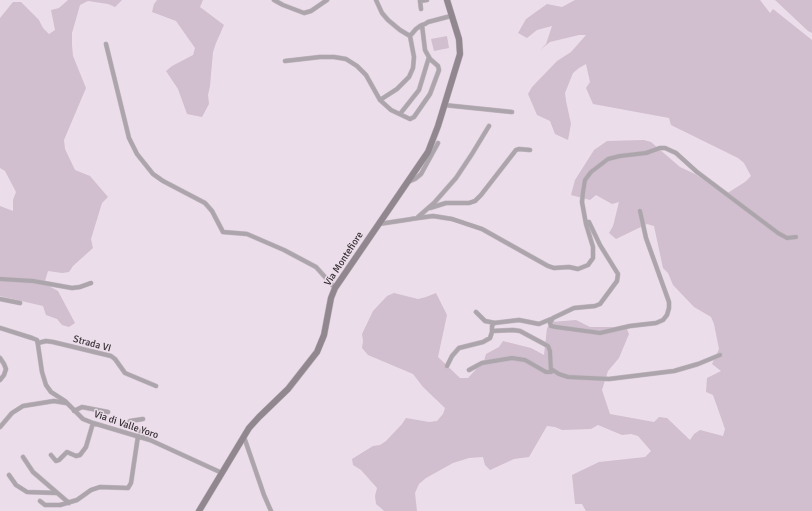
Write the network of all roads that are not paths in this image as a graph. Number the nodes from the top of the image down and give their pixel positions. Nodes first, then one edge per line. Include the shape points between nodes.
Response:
1 (274, 0) edge
2 (327, 0) edge
3 (376, 0) edge
4 (427, 0) edge
5 (447, 0) edge
6 (420, 1) edge
7 (421, 9) dead end
8 (451, 16) junction
9 (422, 25) junction
10 (410, 36) junction
11 (106, 44) dead end
12 (429, 57) junction
13 (285, 61) dead end
14 (380, 100) junction
15 (444, 104) junction
16 (512, 112) dead end
17 (400, 114) junction
18 (489, 126) dead end
19 (438, 143) dead end
20 (530, 150) dead end
21 (408, 182) junction
22 (428, 208) junction
23 (640, 211) dead end
24 (411, 219) junction
25 (379, 224) junction
26 (586, 224) junction
27 (796, 237) dead end
28 (0, 279) edge
29 (91, 283) dead end
30 (336, 288) junction
31 (0, 299) edge
32 (20, 303) dead end
33 (476, 312) dead end
34 (555, 317) junction
35 (495, 323) junction
36 (0, 328) edge
37 (492, 331) junction
38 (38, 343) junction
39 (720, 355) dead end
40 (0, 358) edge
41 (447, 366) dead end
42 (551, 369) junction
43 (469, 370) dead end
44 (0, 380) edge
45 (156, 386) dead end
46 (68, 404) junction
47 (74, 411) junction
48 (108, 412) dead end
49 (143, 419) dead end
50 (93, 423) junction
51 (0, 427) edge
52 (138, 436) junction
53 (244, 437) junction
54 (150, 440) junction
55 (51, 455) dead end
56 (24, 457) dead end
57 (222, 473) junction
58 (9, 475) dead end
59 (58, 493) junction
60 (40, 501) dead end
61 (69, 503) junction
62 (199, 511) edge
63 (271, 511) edge

1 - 2 street via 305,13
3 - 10 street via 388,20
4 - 6 street
5 - 8 main road, Via Montefiore
6 - 7 street
8 - 9 street
8 - 15 main road, Via Montefiore via 460,50
9 - 10 street
9 - 12 street via 424,45
10 - 14 street via 414,57 411,74 400,87
11 - 30 street via 128,136 137,154 153,174 205,203 223,232 252,236 294,255 316,267
12 - 17 street via 419,90
12 - 17 street via 439,68 432,90 412,118
13 - 14 street via 320,57 346,59 366,75
14 - 17 street
15 - 16 street
15 - 21 main road, Via Montefiore via 428,152
18 - 22 street via 456,178
19 - 21 street via 420,175
20 - 22 street via 515,150 475,201 446,203
21 - 25 main road, Via Montefiore
22 - 24 street
23 - 34 street via 646,238 669,302 665,319 656,323 596,333 554,327 550,322
24 - 25 street
24 - 26 street via 439,216 474,225 545,265 578,269 591,263 594,255
25 - 30 main road, Via Montefiore
26 - 27 street via 582,202 585,180 591,172 608,159 665,148 676,153 778,233 790,238
26 - 34 street via 590,224 600,246 618,274 618,279 600,304 577,307
28 - 29 street via 33,281 72,288
30 - 53 main road, Via Montefiore via 317,352 288,389 256,420
31 - 32 street
33 - 35 street via 485,321
34 - 35 street via 539,324 517,320
35 - 37 street via 492,325
36 - 38 street via 33,338
37 - 41 street via 486,341 455,351
37 - 42 street via 520,331 547,345 550,350
38 - 45 street, Strada VI via 53,342 110,356 125,373
38 - 46 street, Via di Valle Yoro via 46,386
39 - 42 street via 674,371 609,379 568,377
40 - 44 street via 6,369
42 - 43 street via 548,373 525,360 509,358 482,363
46 - 47 street, Via di Valle Yoro
46 - 51 street via 54,401 26,405 14,411
47 - 48 street via 82,407
47 - 50 street, Via di Valle Yoro
49 - 54 street via 128,424 144,433
50 - 52 street, Via di Valle Yoro
50 - 55 street via 80,456 67,452 56,461
52 - 54 street, Via di Valle Yoro
52 - 61 street via 129,487 100,487
53 - 57 main road, Via Montefiore
53 - 63 street
54 - 57 street, Via di Valle Yoro
56 - 59 street via 31,470
57 - 62 main road, Via Montefiore
58 - 59 street via 16,485 27,492
59 - 61 street
60 - 61 street via 46,506

